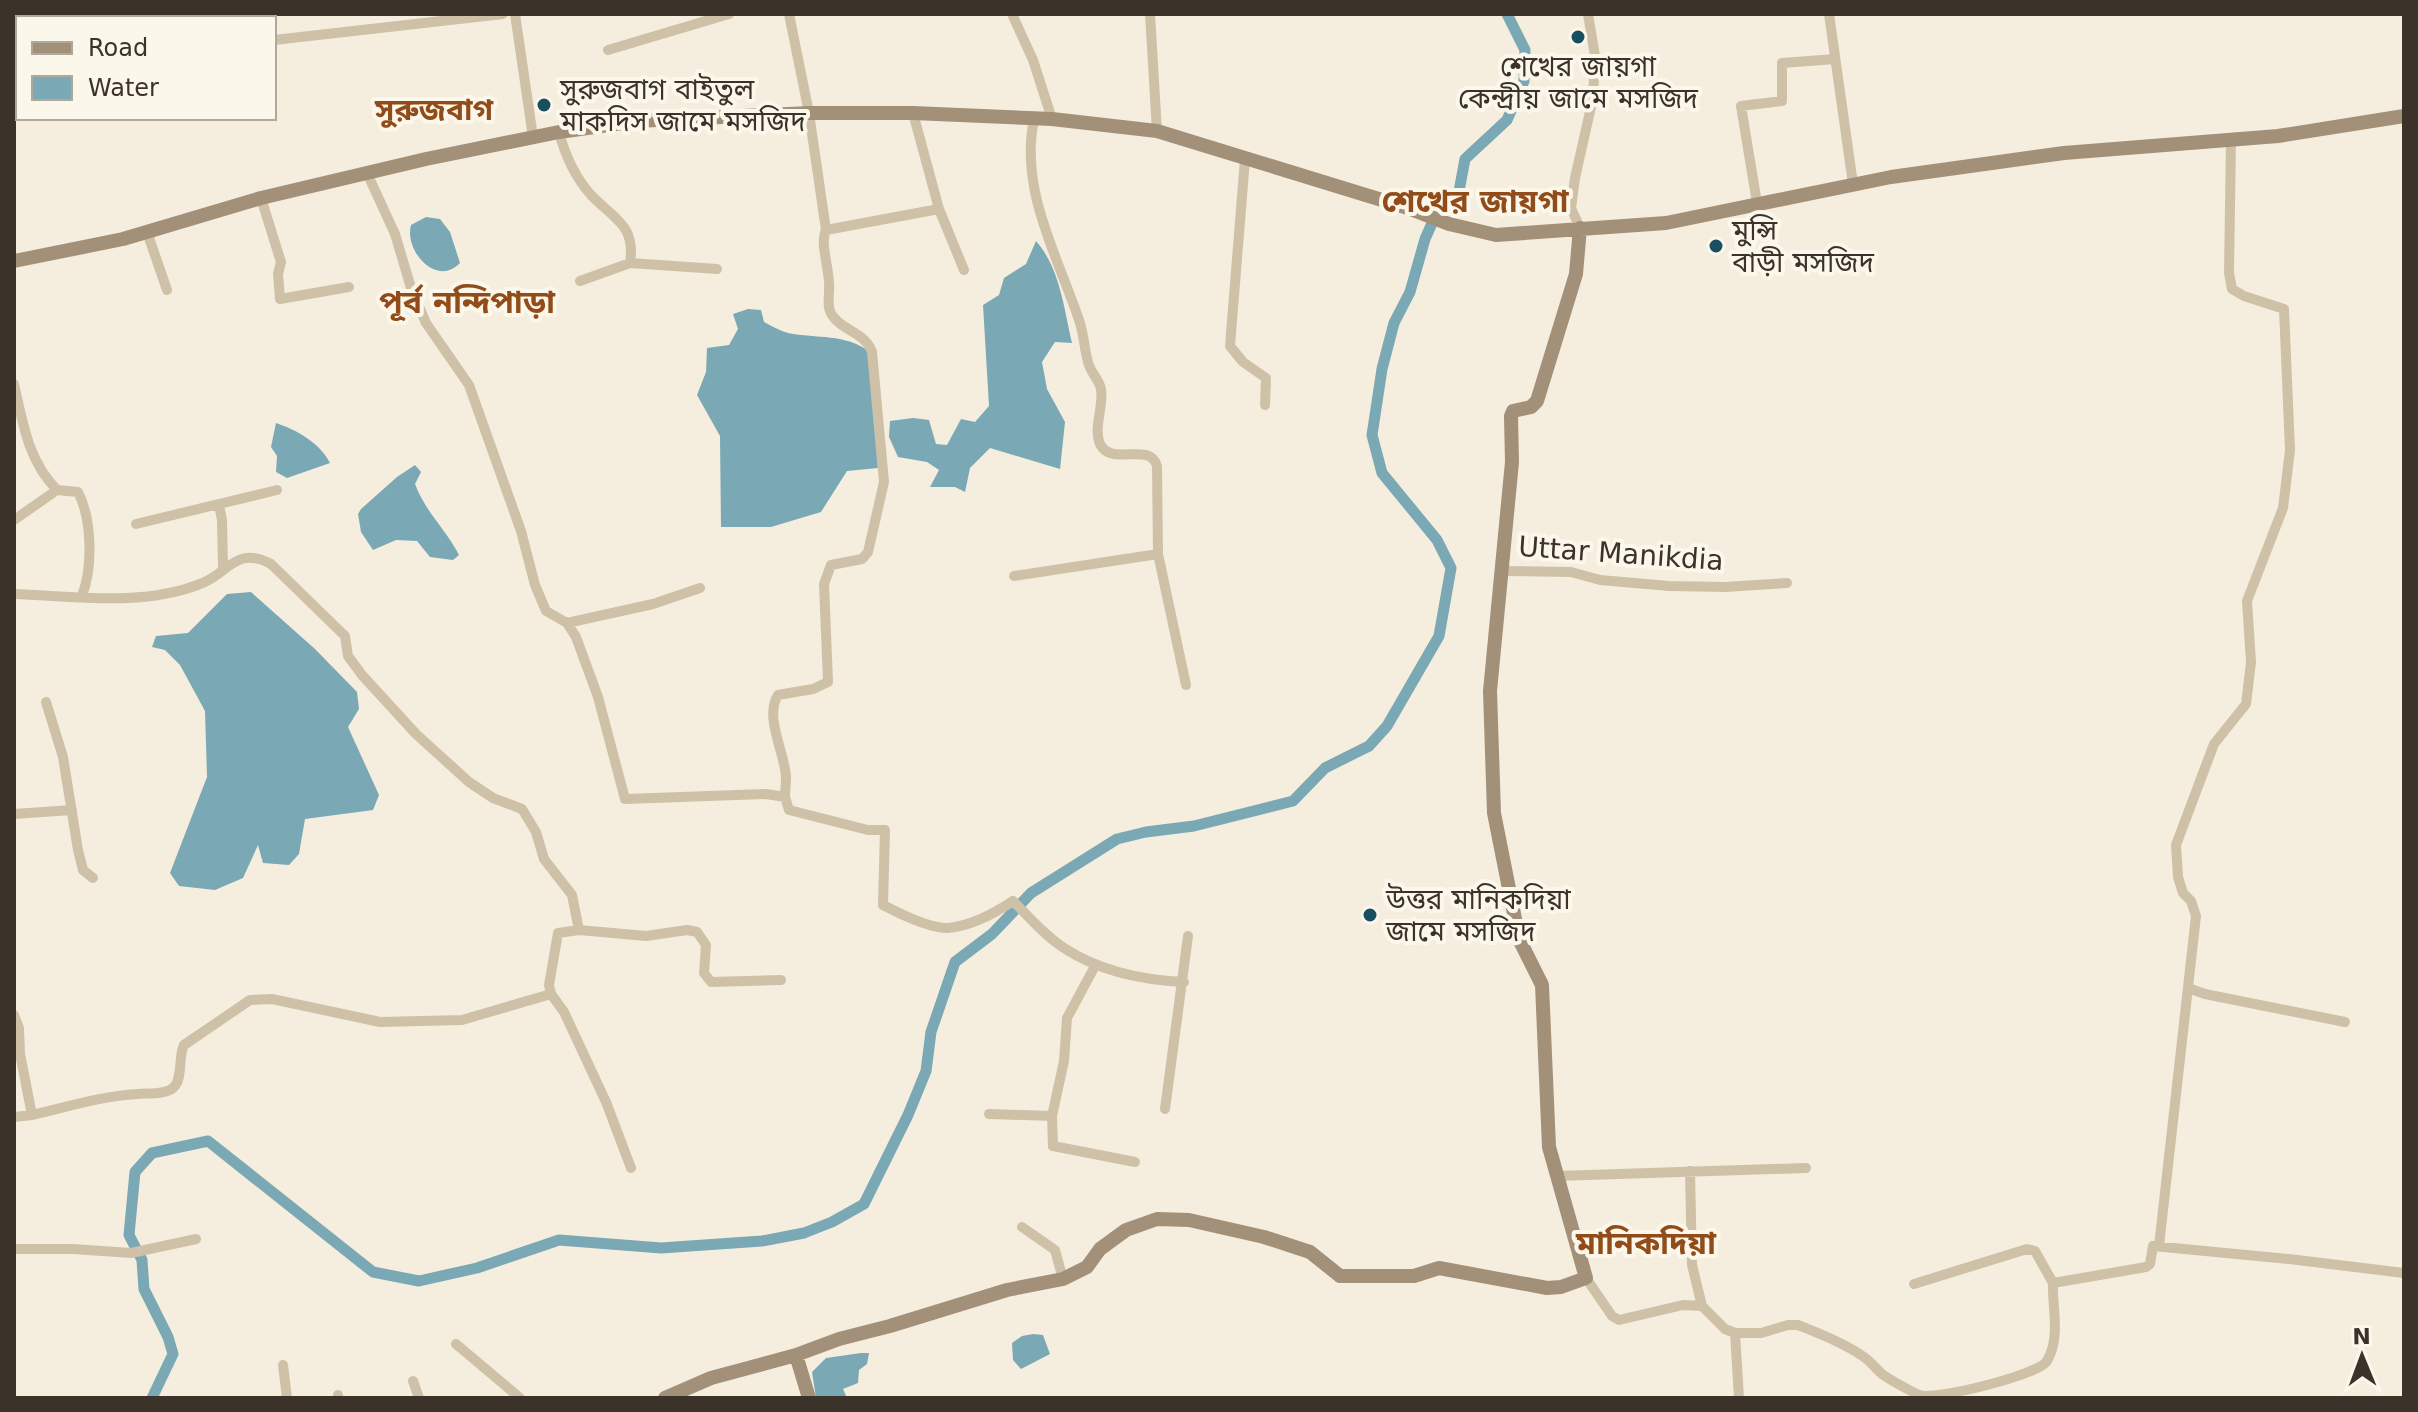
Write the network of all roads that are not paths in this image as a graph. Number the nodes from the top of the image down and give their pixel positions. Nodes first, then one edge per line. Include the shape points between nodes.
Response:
1 (503, 14) edge
2 (515, 14) edge
3 (729, 14) edge
4 (789, 14) edge
5 (1012, 14) edge
6 (1150, 14) edge
7 (1588, 14) edge
8 (1829, 14) edge
9 (276, 40) edge
10 (608, 50) dead end
11 (1835, 59) junction
12 (809, 113) junction
13 (913, 113) junction
14 (2404, 116) edge
15 (1052, 119) junction
16 (1034, 120) junction
17 (1157, 131) junction
18 (559, 132) junction
19 (533, 137) junction
20 (2231, 139) junction
21 (1245, 159) junction
22 (367, 173) junction
23 (1853, 184) junction
24 (261, 198) junction
25 (1757, 203) junction
26 (939, 209) junction
27 (1580, 228) junction
28 (826, 230) junction
29 (147, 232) junction
30 (14, 261) edge
31 (630, 263) junction
32 (717, 269) dead end
33 (964, 270) dead end
34 (580, 281) dead end
35 (349, 287) dead end
36 (167, 290) dead end
37 (14, 384) edge
38 (1265, 405) dead end
39 (57, 490) junction
40 (277, 490) dead end
41 (219, 505) junction
42 (14, 520) edge
43 (136, 524) dead end
44 (1158, 554) junction
45 (223, 567) junction
46 (1501, 571) junction
47 (1014, 576) dead end
48 (1787, 583) dead end
49 (700, 588) dead end
50 (14, 594) edge
51 (82, 596) junction
52 (567, 623) junction
53 (1186, 685) dead end
54 (46, 702) dead end
55 (785, 797) junction
56 (72, 810) junction
57 (14, 814) edge
58 (93, 878) dead end
59 (579, 930) junction
60 (1188, 936) dead end
61 (1095, 966) junction
62 (781, 980) dead end
63 (1184, 982) junction
64 (2188, 988) junction
65 (551, 994) junction
66 (14, 1015) edge
67 (2345, 1022) dead end
68 (1165, 1109) dead end
69 (989, 1114) dead end
70 (32, 1115) junction
71 (1052, 1116) junction
72 (14, 1117) edge
73 (1135, 1162) dead end
74 (631, 1168) dead end
75 (1806, 1168) dead end
76 (1690, 1171) junction
77 (1557, 1176) junction
78 (1022, 1227) dead end
79 (196, 1239) dead end
80 (2159, 1246) junction
81 (14, 1249) edge
82 (2404, 1273) edge
83 (1586, 1278) junction
84 (1063, 1279) junction
85 (2053, 1283) junction
86 (1914, 1284) dead end
87 (1702, 1306) junction
88 (1735, 1333) junction
89 (456, 1344) dead end
90 (796, 1355) junction
91 (283, 1365) dead end
92 (413, 1381) dead end
93 (287, 1398) edge
94 (419, 1398) edge
95 (520, 1398) edge
96 (665, 1398) edge
97 (809, 1398) edge
98 (1739, 1398) edge

1 - 9 street
2 - 19 street
3 - 10 street
4 - 12 street
5 - 15 street
6 - 17 street
7 - 27 street via 1595,56 1593,98 1571,208
8 - 11 street
11 - 23 street
11 - 25 street via 1782,63 1782,101 1741,106
12 - 13 main road
12 - 18 main road via 637,121
12 - 28 street
13 - 16 main road
13 - 26 street
14 - 20 main road
15 - 16 main road
15 - 17 main road
16 - 44 street via 1031,155 1040,215 1101,388 1101,447 1155,459
17 - 21 main road
18 - 19 main road
18 - 31 street via 573,170 630,236
19 - 22 main road
20 - 23 main road via 2064,153
20 - 64 street via 2232,289 2284,309 2290,450 2283,508 2247,601 2251,662 2246,704 2214,744 2176,845 2178,877 2196,916
21 - 27 main road via 1496,235
21 - 38 street via 1230,346 1266,378
22 - 24 main road
22 - 52 street via 426,323 469,385 546,611
23 - 25 main road
24 - 29 main road
24 - 35 street via 281,262 280,299
25 - 27 main road via 1666,223
26 - 28 street
26 - 33 street
27 - 46 main road via 1576,274 1537,401 1511,416
28 - 55 street via 829,310 872,352 884,482 868,552 862,559 831,565 824,584 828,682 778,695 774,701
29 - 30 main road
29 - 36 street
31 - 32 street
31 - 34 street
37 - 39 street via 30,451
39 - 42 street
39 - 51 street via 78,492 88,515 87,583
40 - 41 street
41 - 43 street
41 - 45 street
44 - 47 street
44 - 53 street
45 - 51 street via 202,584 155,596
45 - 59 street via 247,556 271,564 345,636 348,656 416,734 469,782 522,809 544,859 572,895
46 - 48 street, Uttar Manikdia via 1571,572 1669,586
46 - 77 main road, Uttar Manikdia via 1490,691 1494,813 1519,939 1542,985 1549,1147
49 - 52 street
50 - 51 street
52 - 55 street via 598,697 625,799
54 - 56 street
55 - 61 street via 789,810 885,830 883,905 946,928 975,921 1013,901 1061,947
56 - 57 street
56 - 58 street via 83,870
59 - 62 street via 646,936 697,932 706,945 704,973 711,982
59 - 65 street via 558,933
60 - 63 street
61 - 63 street
61 - 71 street via 1067,1018
63 - 68 street
64 - 67 street
64 - 80 street
65 - 70 street via 462,1020 380,1022 272,999 250,1000 184,1045 174,1087
65 - 74 street via 606,1102
66 - 70 street
69 - 71 street
70 - 72 street
71 - 73 street via 1053,1146
75 - 76 street
76 - 77 street
76 - 87 street via 1692,1265
77 - 83 main road, Uttar Manikdia
78 - 84 street via 1055,1250
79 - 81 street via 131,1253
80 - 82 street
80 - 85 street via 2153,1246 2146,1267
83 - 84 main road via 1547,1288 1439,1268 1414,1276 1340,1276 1310,1252 1264,1237 1189,1220 1157,1219 1126,1230 1100,1249 1087,1267
83 - 87 street via 1619,1320 1666,1308
84 - 90 main road via 1007,1290
85 - 86 street via 2035,1251 2027,1249
85 - 88 street via 2056,1325 2043,1365 1938,1396 1923,1397 1885,1376 1862,1355 1798,1325
87 - 88 street
88 - 98 street
89 - 95 street
90 - 96 main road via 711,1378
90 - 97 main road
91 - 93 street
92 - 94 street

